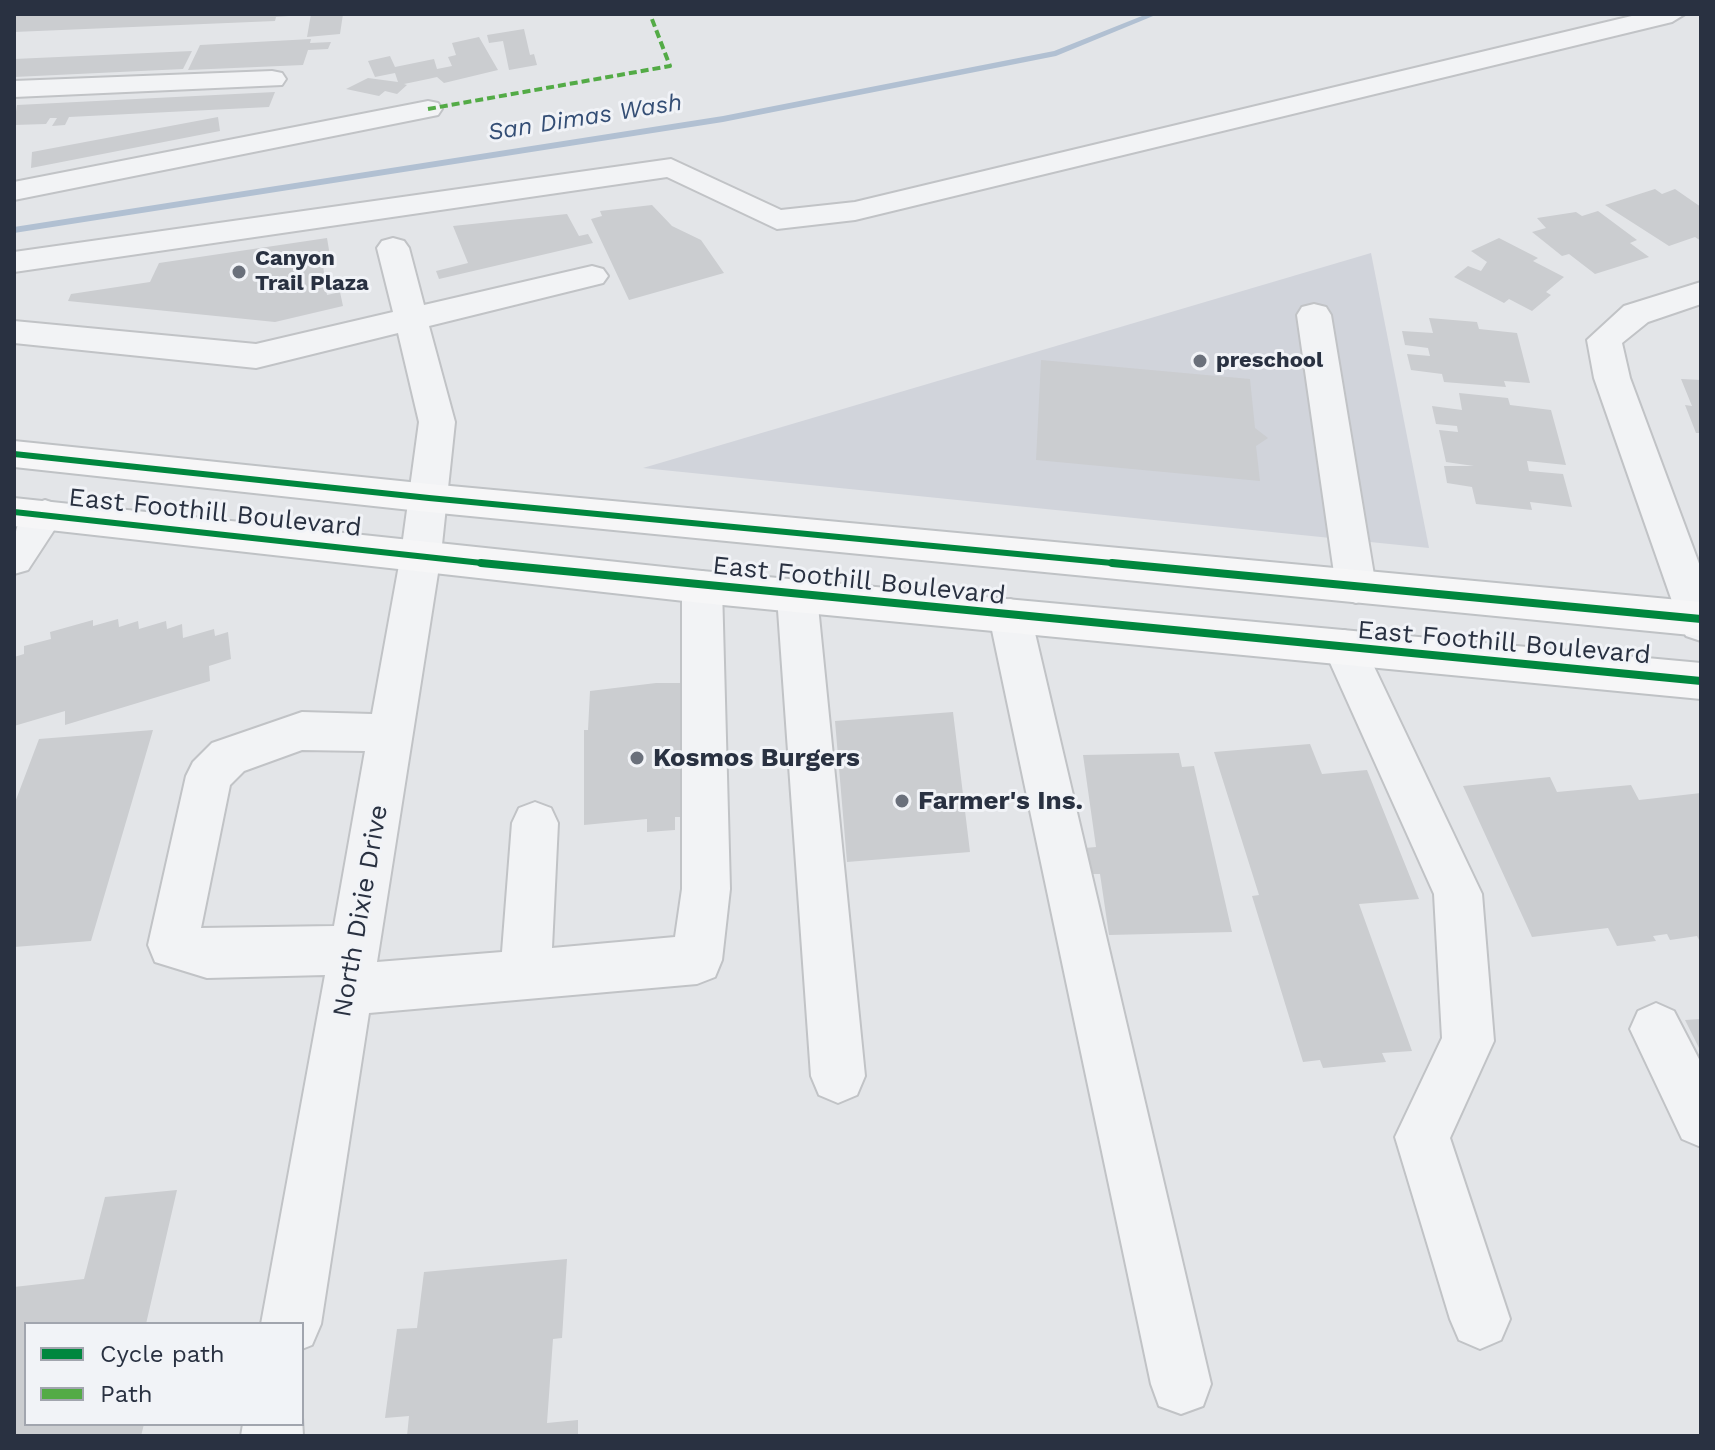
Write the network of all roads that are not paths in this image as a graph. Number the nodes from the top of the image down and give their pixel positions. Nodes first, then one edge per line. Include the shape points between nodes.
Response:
1 (1672, 14) edge
2 (272, 79) dead end
3 (14, 89) edge
4 (428, 109) dead end
5 (14, 191) edge
6 (393, 248) dead end
7 (14, 262) edge
8 (592, 276) dead end
9 (1701, 293) edge
10 (1314, 315) dead end
11 (410, 318) junction
12 (14, 332) edge
13 (14, 454) edge
14 (429, 498) junction
15 (30, 514) edge
16 (421, 554) junction
17 (14, 559) edge
18 (702, 587) junction
19 (1356, 587) junction
20 (797, 596) junction
21 (1010, 616) junction
22 (1700, 621) edge
23 (1344, 647) junction
24 (1701, 681) edge
25 (391, 733) junction
26 (535, 823) dead end
27 (352, 970) junction
28 (526, 975) junction
29 (1656, 1029) dead end
30 (838, 1076) dead end
31 (1701, 1120) edge
32 (1480, 1319) dead end
33 (291, 1322) edge
34 (1181, 1384) dead end

1 - 7 street via 855,211 777,220 671,168
2 - 3 street
4 - 5 street
6 - 11 street, North Dixie Drive
8 - 11 street
9 - 22 street via 1636,314 1604,340 1612,378
10 - 19 street
11 - 12 street via 256,356
11 - 14 street, North Dixie Drive via 437,422
13 - 14 main road, East Foothill Boulevard
14 - 16 street, North Dixie Drive
14 - 19 main road, East Foothill Boulevard
15 - 16 main road, East Foothill Boulevard
15 - 17 street
16 - 18 main road, East Foothill Boulevard
16 - 25 street, North Dixie Drive
18 - 20 main road, East Foothill Boulevard
18 - 28 street via 706,889 697,960
19 - 22 main road, East Foothill Boulevard
20 - 21 main road, East Foothill Boulevard
20 - 30 street
21 - 23 main road, East Foothill Boulevard
21 - 34 street
23 - 24 main road, East Foothill Boulevard
23 - 32 street via 1458,894 1468,1041 1422,1137
25 - 27 street, North Dixie Drive
25 - 27 street via 302,731 228,757 209,776 173,945 207,954
26 - 28 street
27 - 28 street
27 - 33 street, North Dixie Drive
29 - 31 street

